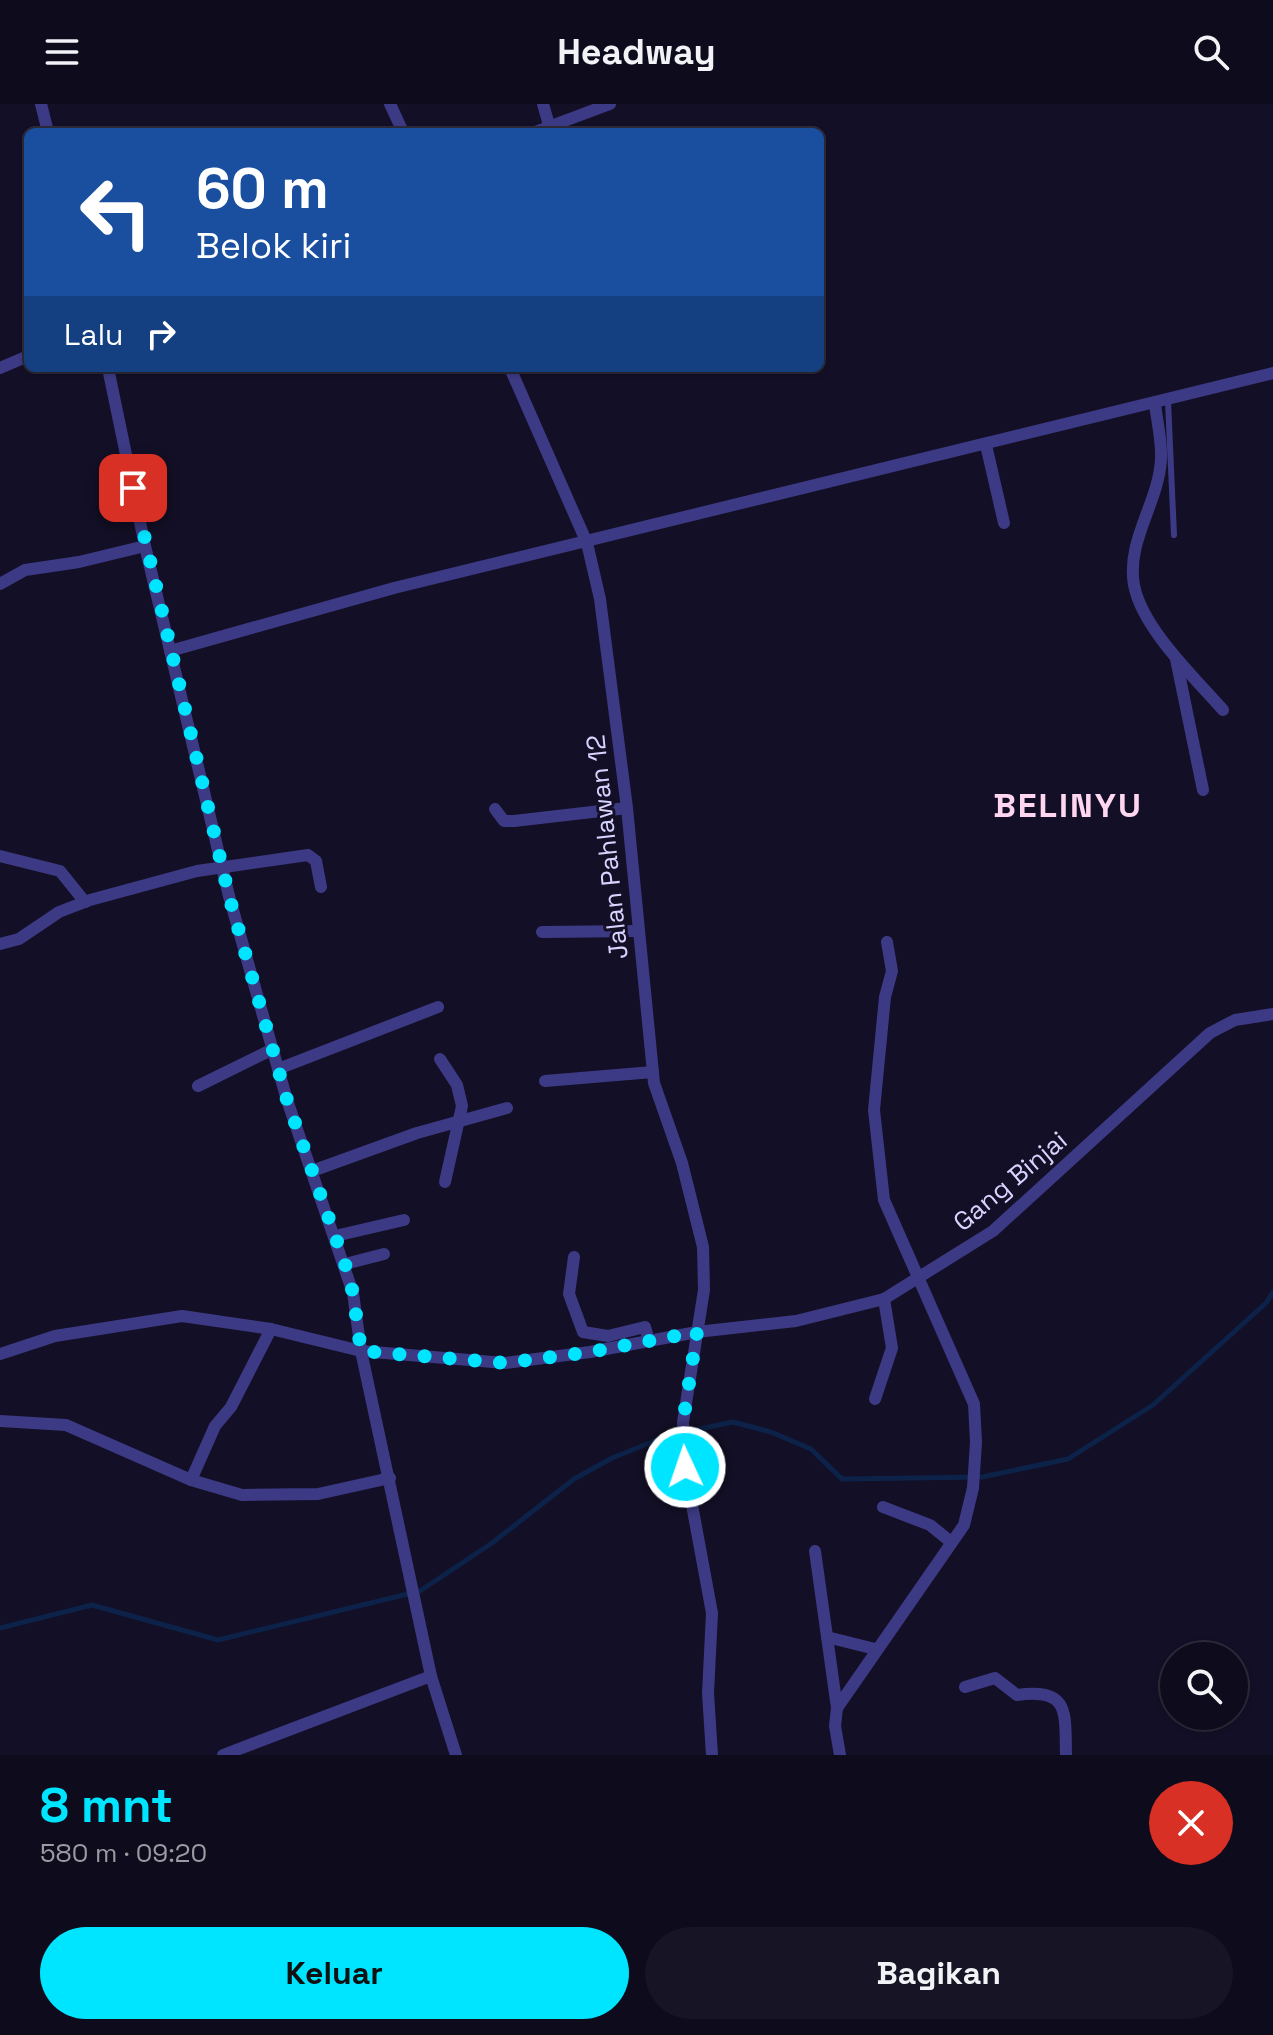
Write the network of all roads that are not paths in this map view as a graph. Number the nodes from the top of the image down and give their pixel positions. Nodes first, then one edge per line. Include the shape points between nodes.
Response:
1 (41, 104) edge
2 (390, 104) edge
3 (543, 104) edge
4 (610, 104) edge
5 (549, 125) junction
6 (47, 128) edge
7 (401, 128) edge
8 (543, 128) edge
9 (24, 358) edge
10 (0, 368) edge
11 (109, 372) edge
12 (512, 372) edge
13 (1273, 373) edge
14 (1161, 402) junction
15 (986, 445) junction
16 (1004, 523) dead end
17 (1174, 535) dead end
18 (587, 543) junction
19 (145, 546) junction
20 (0, 584) edge
21 (170, 651) junction
22 (1175, 656) junction
23 (1223, 710) dead end
24 (1203, 790) dead end
25 (627, 808) junction
26 (495, 809) dead end
27 (0, 856) edge
28 (223, 868) junction
29 (321, 887) dead end
30 (85, 902) junction
31 (637, 931) junction
32 (542, 932) dead end
33 (887, 942) dead end
34 (0, 944) edge
35 (438, 1007) dead end
36 (1273, 1014) edge
37 (273, 1049) junction
38 (440, 1059) dead end
39 (278, 1069) junction
40 (653, 1072) junction
41 (545, 1081) dead end
42 (198, 1086) dead end
43 (507, 1108) dead end
44 (458, 1121) junction
45 (312, 1171) junction
46 (445, 1182) dead end
47 (404, 1220) dead end
48 (335, 1236) junction
49 (384, 1254) dead end
50 (574, 1257) dead end
51 (345, 1264) junction
52 (919, 1276) junction
53 (884, 1299) junction
54 (271, 1329) junction
55 (697, 1332) junction
56 (649, 1341) junction
57 (361, 1351) junction
58 (0, 1354) edge
59 (875, 1399) dead end
60 (0, 1421) edge
61 (390, 1478) junction
62 (191, 1480) junction
63 (883, 1507) dead end
64 (951, 1542) junction
65 (815, 1551) dead end
66 (827, 1637) junction
67 (875, 1649) junction
68 (431, 1676) junction
69 (965, 1687) dead end
70 (837, 1708) junction
71 (238, 1752) edge
72 (223, 1755) edge
73 (456, 1755) edge
74 (712, 1755) edge
75 (840, 1755) edge
76 (1066, 1755) edge

1 - 6 street
2 - 7 street
3 - 5 street
4 - 5 street
5 - 8 street
9 - 10 street
11 - 19 street
12 - 18 street, Jalan Pahlawan 12
13 - 14 street
14 - 15 street
14 - 17 lane
14 - 22 street via 1161,459 1136,542 1134,587
15 - 16 street
15 - 18 street
18 - 21 street via 394,588
18 - 25 street, Jalan Pahlawan 12 via 600,599
19 - 20 street via 25,570
19 - 21 street
21 - 28 street
22 - 23 street
22 - 24 street
25 - 26 street via 514,821 504,821
25 - 31 street, Jalan Pahlawan 12
27 - 30 street via 60,871
28 - 29 street via 308,855 316,861
28 - 30 street
28 - 37 street
30 - 34 street
31 - 32 street
31 - 40 street, Jalan Pahlawan 12
33 - 52 street via 892,971 874,1110 884,1200
35 - 39 street
36 - 52 street, Gang Binjai via 1235,1020 1210,1033 993,1231
37 - 39 street
37 - 42 street
38 - 44 street via 461,1096
39 - 45 street
40 - 41 street
40 - 55 street, Jalan Pahlawan 12 via 703,1247 704,1290
43 - 44 street
44 - 45 street
44 - 46 street
45 - 48 street
47 - 48 street
48 - 51 street
49 - 51 street
50 - 56 street via 569,1294 583,1332 608,1336 645,1327
51 - 57 street
52 - 53 street, Gang Binjai
52 - 64 street via 974,1404 973,1488 964,1525
53 - 55 street, Gang Binjai via 796,1321
53 - 59 street via 892,1348
54 - 57 street, Gang Binjai
54 - 58 street, Gang Binjai via 182,1316 55,1336
54 - 62 street via 231,1407 215,1426
55 - 56 street, Gang Binjai
55 - 74 street, Jalan Pahlawan 12 via 683,1440 712,1613
56 - 57 street, Gang Binjai via 505,1363
57 - 61 street
60 - 62 street via 66,1425
61 - 62 street via 318,1494 242,1495
61 - 68 street
63 - 64 street via 930,1525
64 - 67 street
65 - 66 street
66 - 67 street
66 - 70 street
67 - 70 street
68 - 71 street
68 - 73 street
69 - 76 street via 995,1678 1017,1695 1041,1692 1058,1700 1064,1709
70 - 75 street
71 - 72 street

